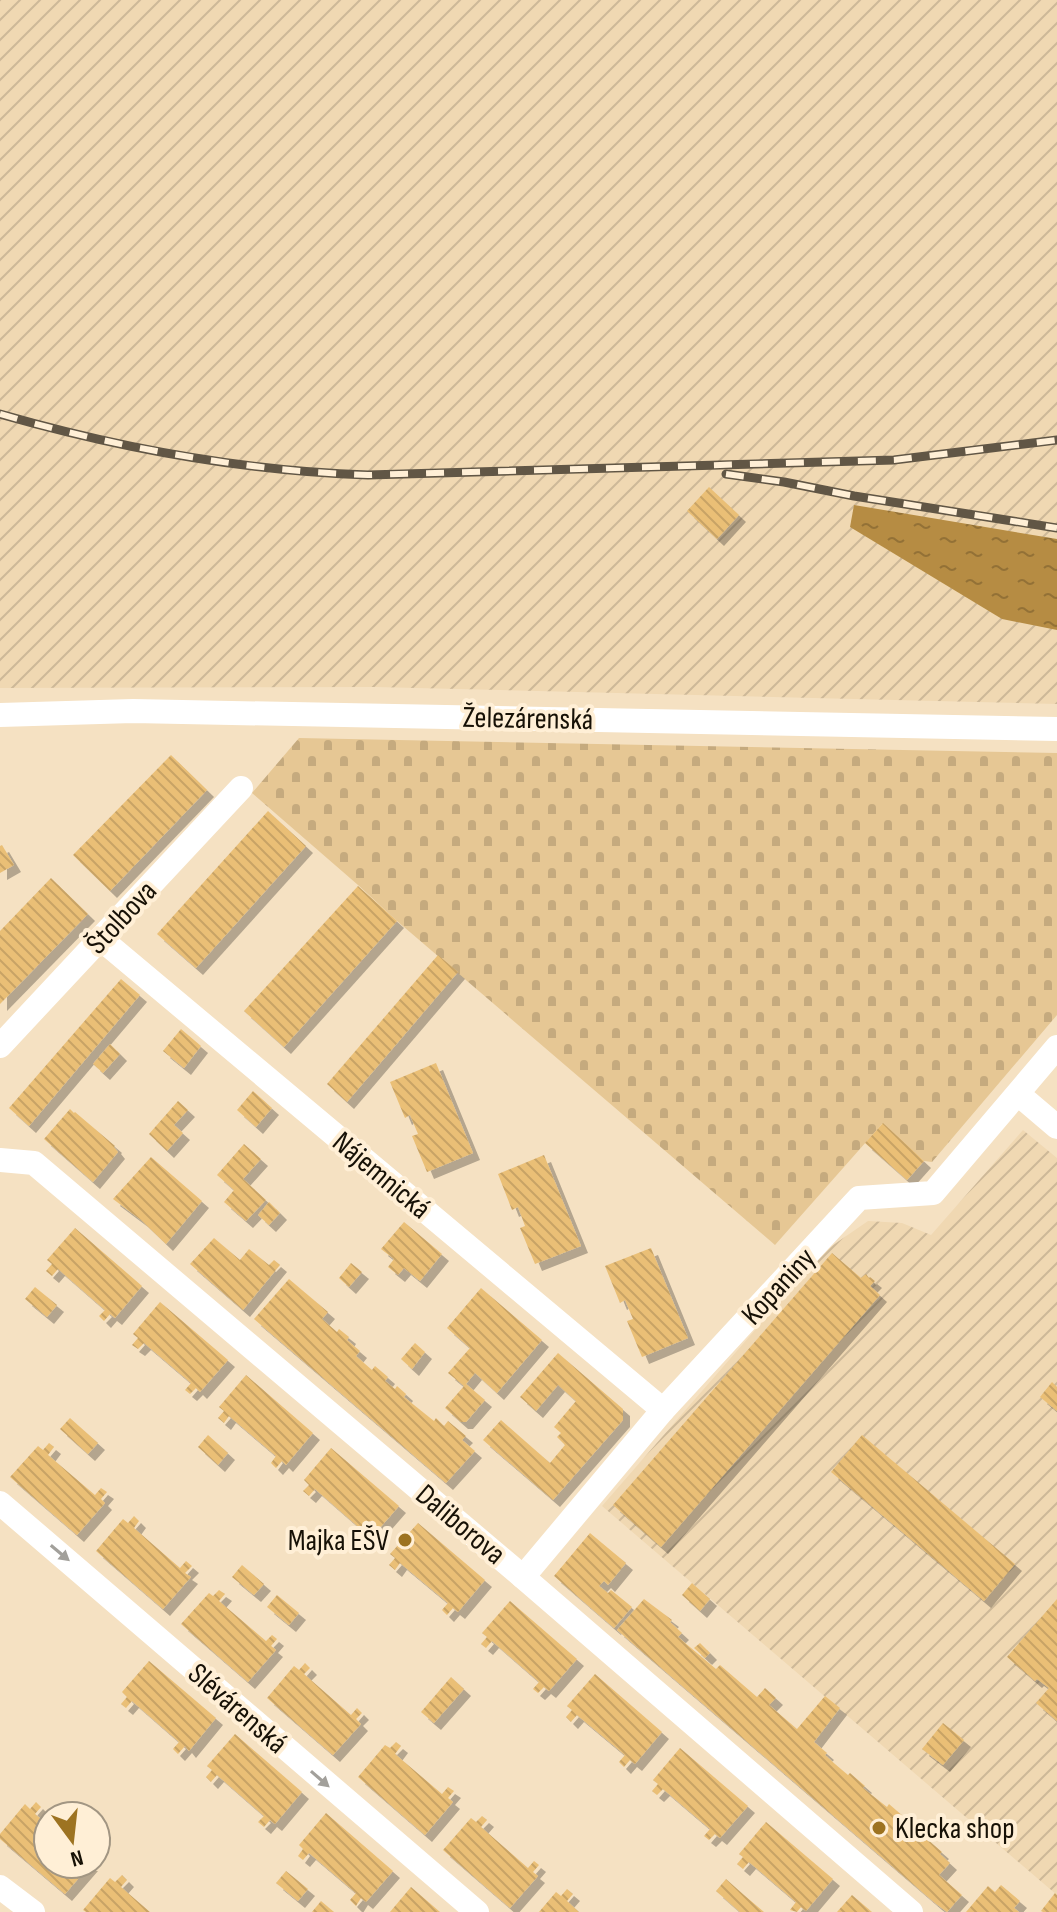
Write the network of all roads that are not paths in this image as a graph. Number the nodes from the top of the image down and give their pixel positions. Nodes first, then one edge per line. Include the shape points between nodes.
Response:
1 (0, 715) edge
2 (1057, 729) edge
3 (241, 788) dead end
4 (101, 939) junction
5 (0, 1046) edge
6 (1057, 1047) edge
7 (1018, 1094) junction
8 (1057, 1127) edge
9 (0, 1160) edge
10 (663, 1410) junction
11 (0, 1503) edge
12 (523, 1577) junction
13 (0, 1887) edge
14 (33, 1912) edge
15 (477, 1912) edge
16 (911, 1912) edge

1 - 2 street, Železárenská via 204,712
3 - 4 street, Štolbova
4 - 5 street, Štolbova
4 - 10 street, Nájemnická
6 - 7 street, Kopaniny
7 - 8 street
7 - 10 street, Kopaniny via 933,1193 859,1198
9 - 12 street, Daliborova via 34,1163
10 - 12 street, Kopaniny
11 -> 15 street, Slévárenská
12 - 16 street, Daliborova
13 - 14 street

